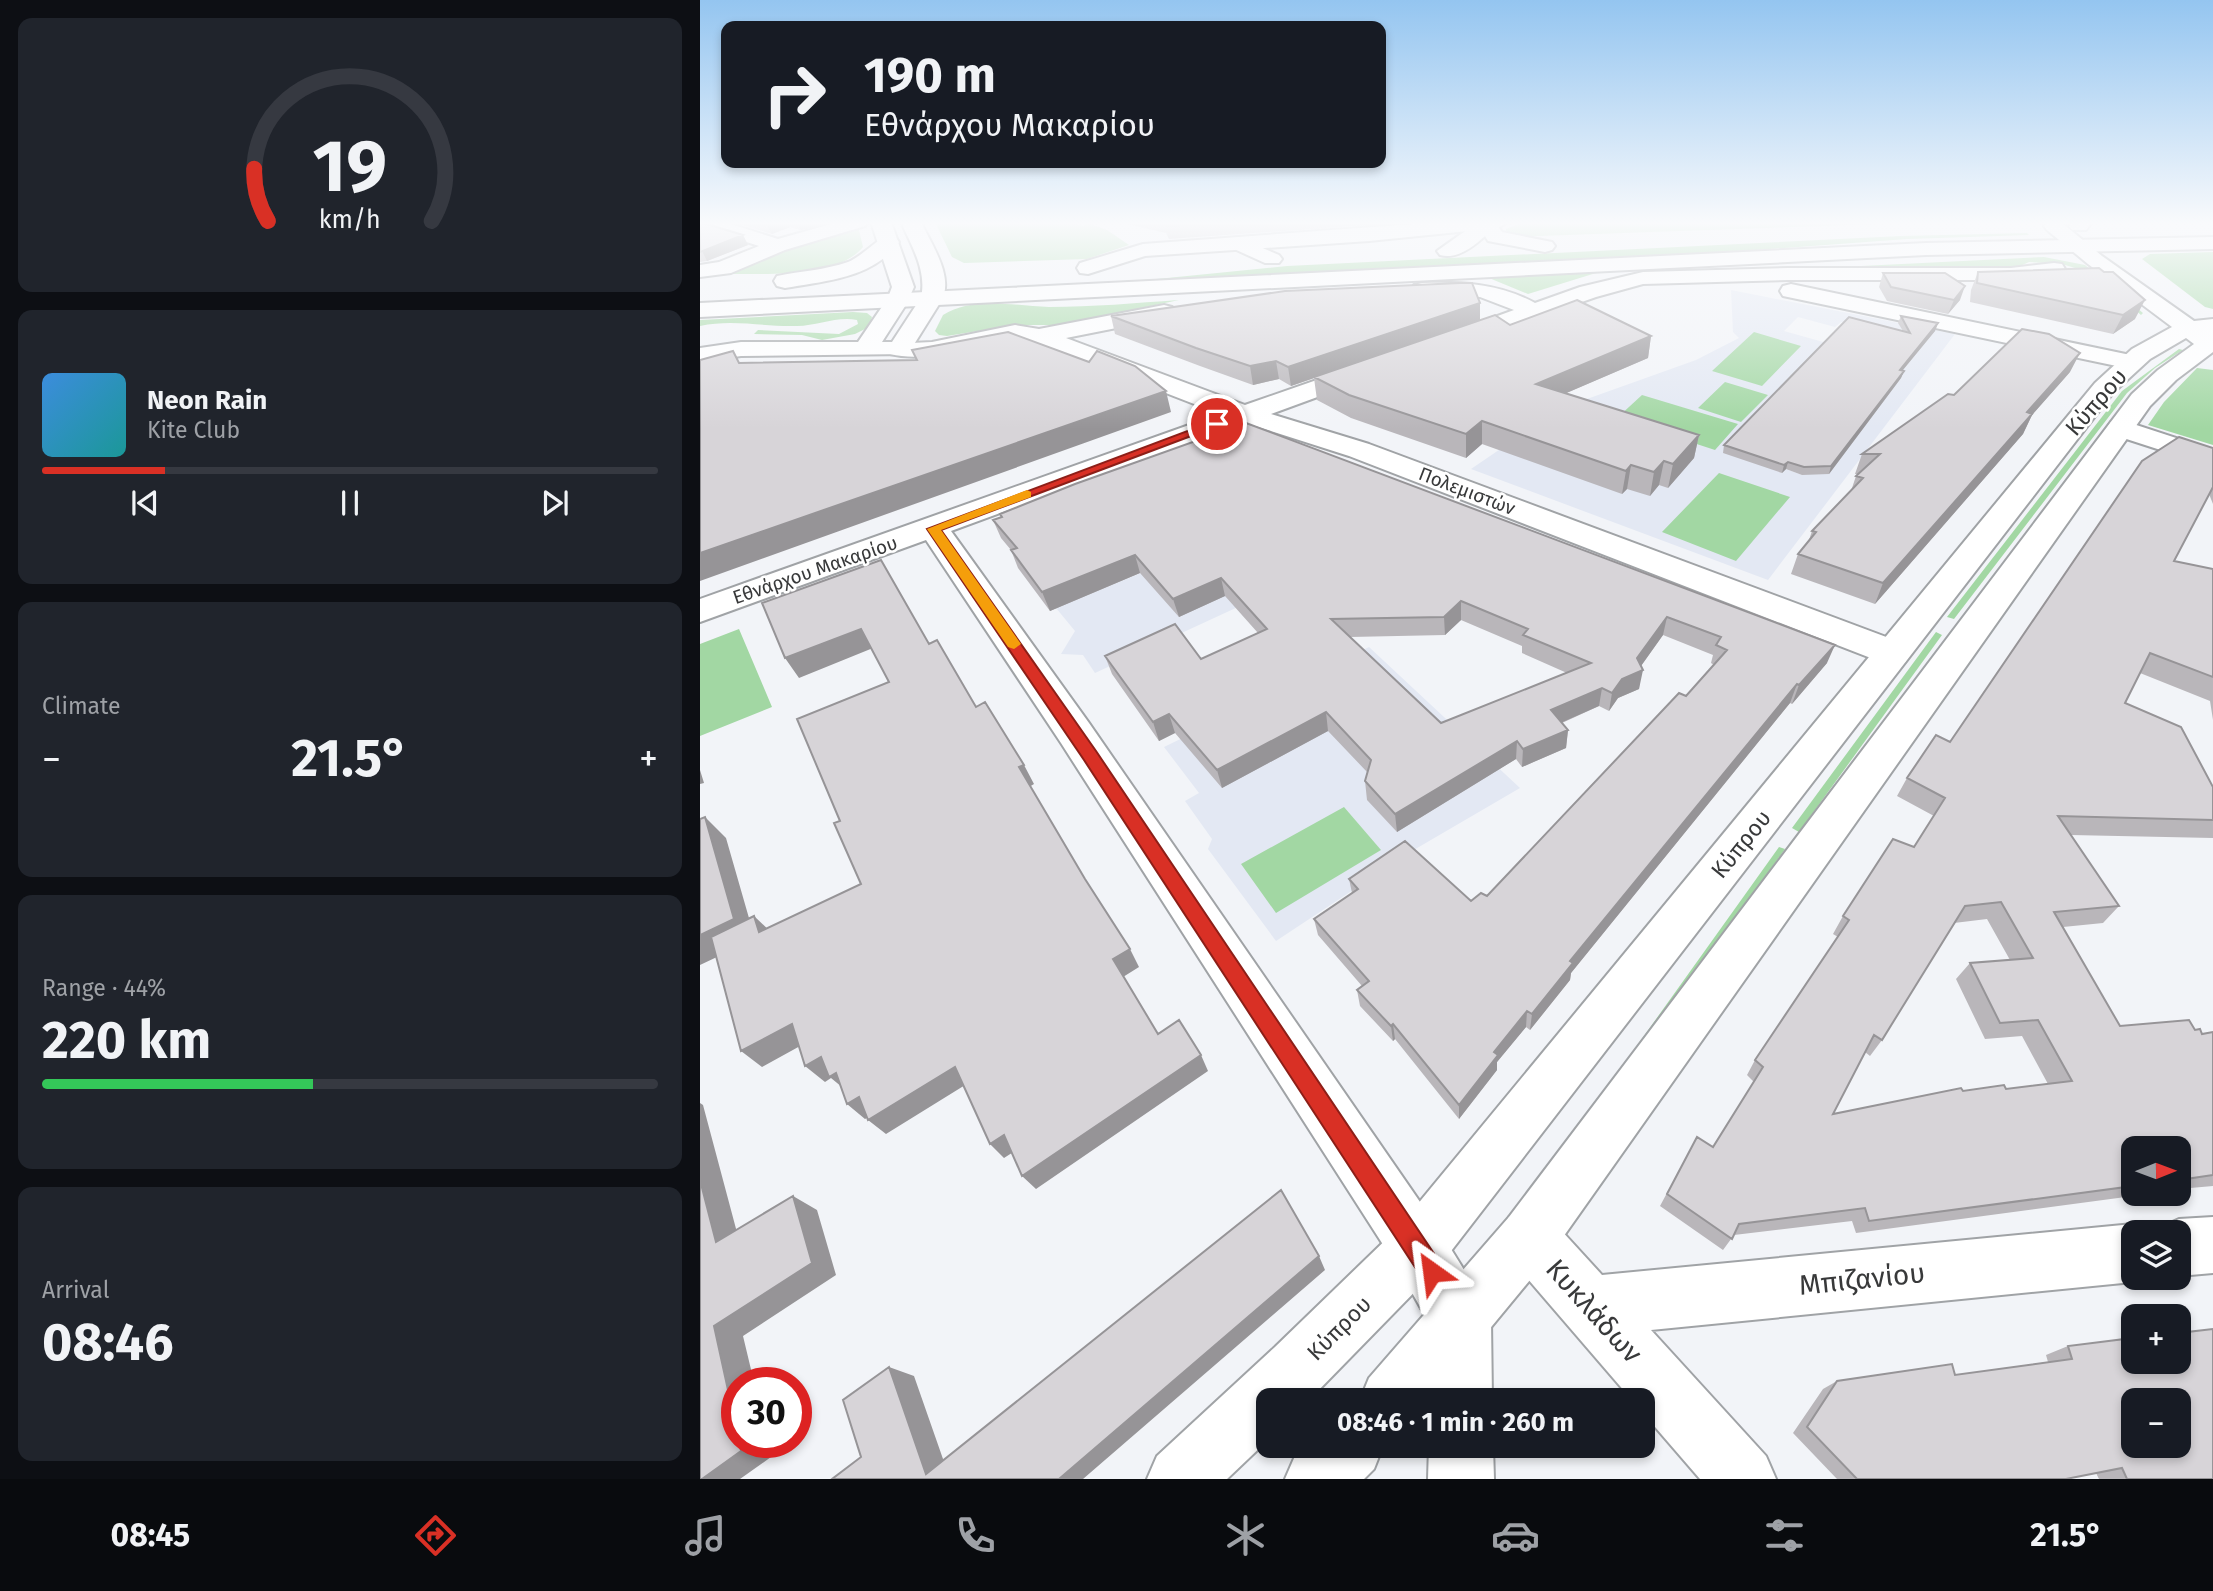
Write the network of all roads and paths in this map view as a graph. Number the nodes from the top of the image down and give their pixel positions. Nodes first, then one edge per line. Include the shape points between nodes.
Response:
1 (872, 291) edge
2 (897, 291) edge
3 (931, 291) edge
4 (1172, 291) edge
5 (1412, 291) edge
6 (1489, 291) edge
7 (1592, 291) edge
8 (1800, 291) edge
9 (1849, 291) edge
10 (2151, 291) edge
11 (2164, 291) edge
12 (1234, 299) junction
13 (1849, 302) junction
14 (700, 310) edge
15 (1534, 312) junction
16 (2208, 333) edge
17 (1039, 336) junction
18 (865, 349) junction
19 (899, 349) junction
20 (1428, 349) edge
21 (700, 355) edge
22 (2131, 362) junction
23 (1388, 363) edge
24 (1243, 414) junction
25 (2121, 428) junction
26 (2213, 459) edge
27 (934, 529) junction
28 (700, 611) edge
29 (1893, 653) junction
30 (1529, 1237) junction
31 (2213, 1245) edge
32 (2191, 1247) edge
33 (1418, 1248) junction
34 (2121, 1254) edge
35 (1590, 1306) junction
36 (1461, 1320) junction
37 (1402, 1388) edge
38 (1461, 1388) edge
39 (1339, 1458) edge
40 (1461, 1458) edge
41 (1180, 1479) edge
42 (1318, 1479) edge
43 (1461, 1479) edge
44 (1743, 1479) edge

1 - 14 main road
2 - 18 main road
3 - 19 main road
4 - 12 main road
5 - 12 main road
6 - 15 main road
7 - 15 main road
8 - 13 main road
9 - 13 main road
10 - 16 main road
11 - 16 main road
12 - 17 main road
13 - 22 main road
15 - 20 main road
16 - 22 main road, Κύπρου via 2172,334
16 - 25 main road, Κύπρου
17 - 19 main road via 1016,332 932,349
17 - 24 main road, Πολεμιστών
18 - 19 main road
18 - 21 main road via 741,349
22 - 29 main road, Κύπρου via 2104,388
23 - 24 main road, Εθνάρχου Μακαρίου
24 - 27 main road, Εθνάρχου Μακαρίου
24 - 29 main road, Πολεμιστών via 1359,450
25 - 26 main road
25 - 30 main road, Κύπρου
27 - 28 main road, Εθνάρχου Μακαρίου
27 - 33 main road
29 - 33 main road, Κύπρου
30 - 35 main road, Κυκλάδων
30 - 36 main road, Κύπρου
31 - 32 main road
33 - 36 main road
33 - 41 main road, Κύπρου
34 - 35 main road, Μπιζανίου
35 - 44 main road, Κυκλάδων
36 - 37 main road, Κύπρου
36 - 38 main road
39 - 42 main road
40 - 43 main road

